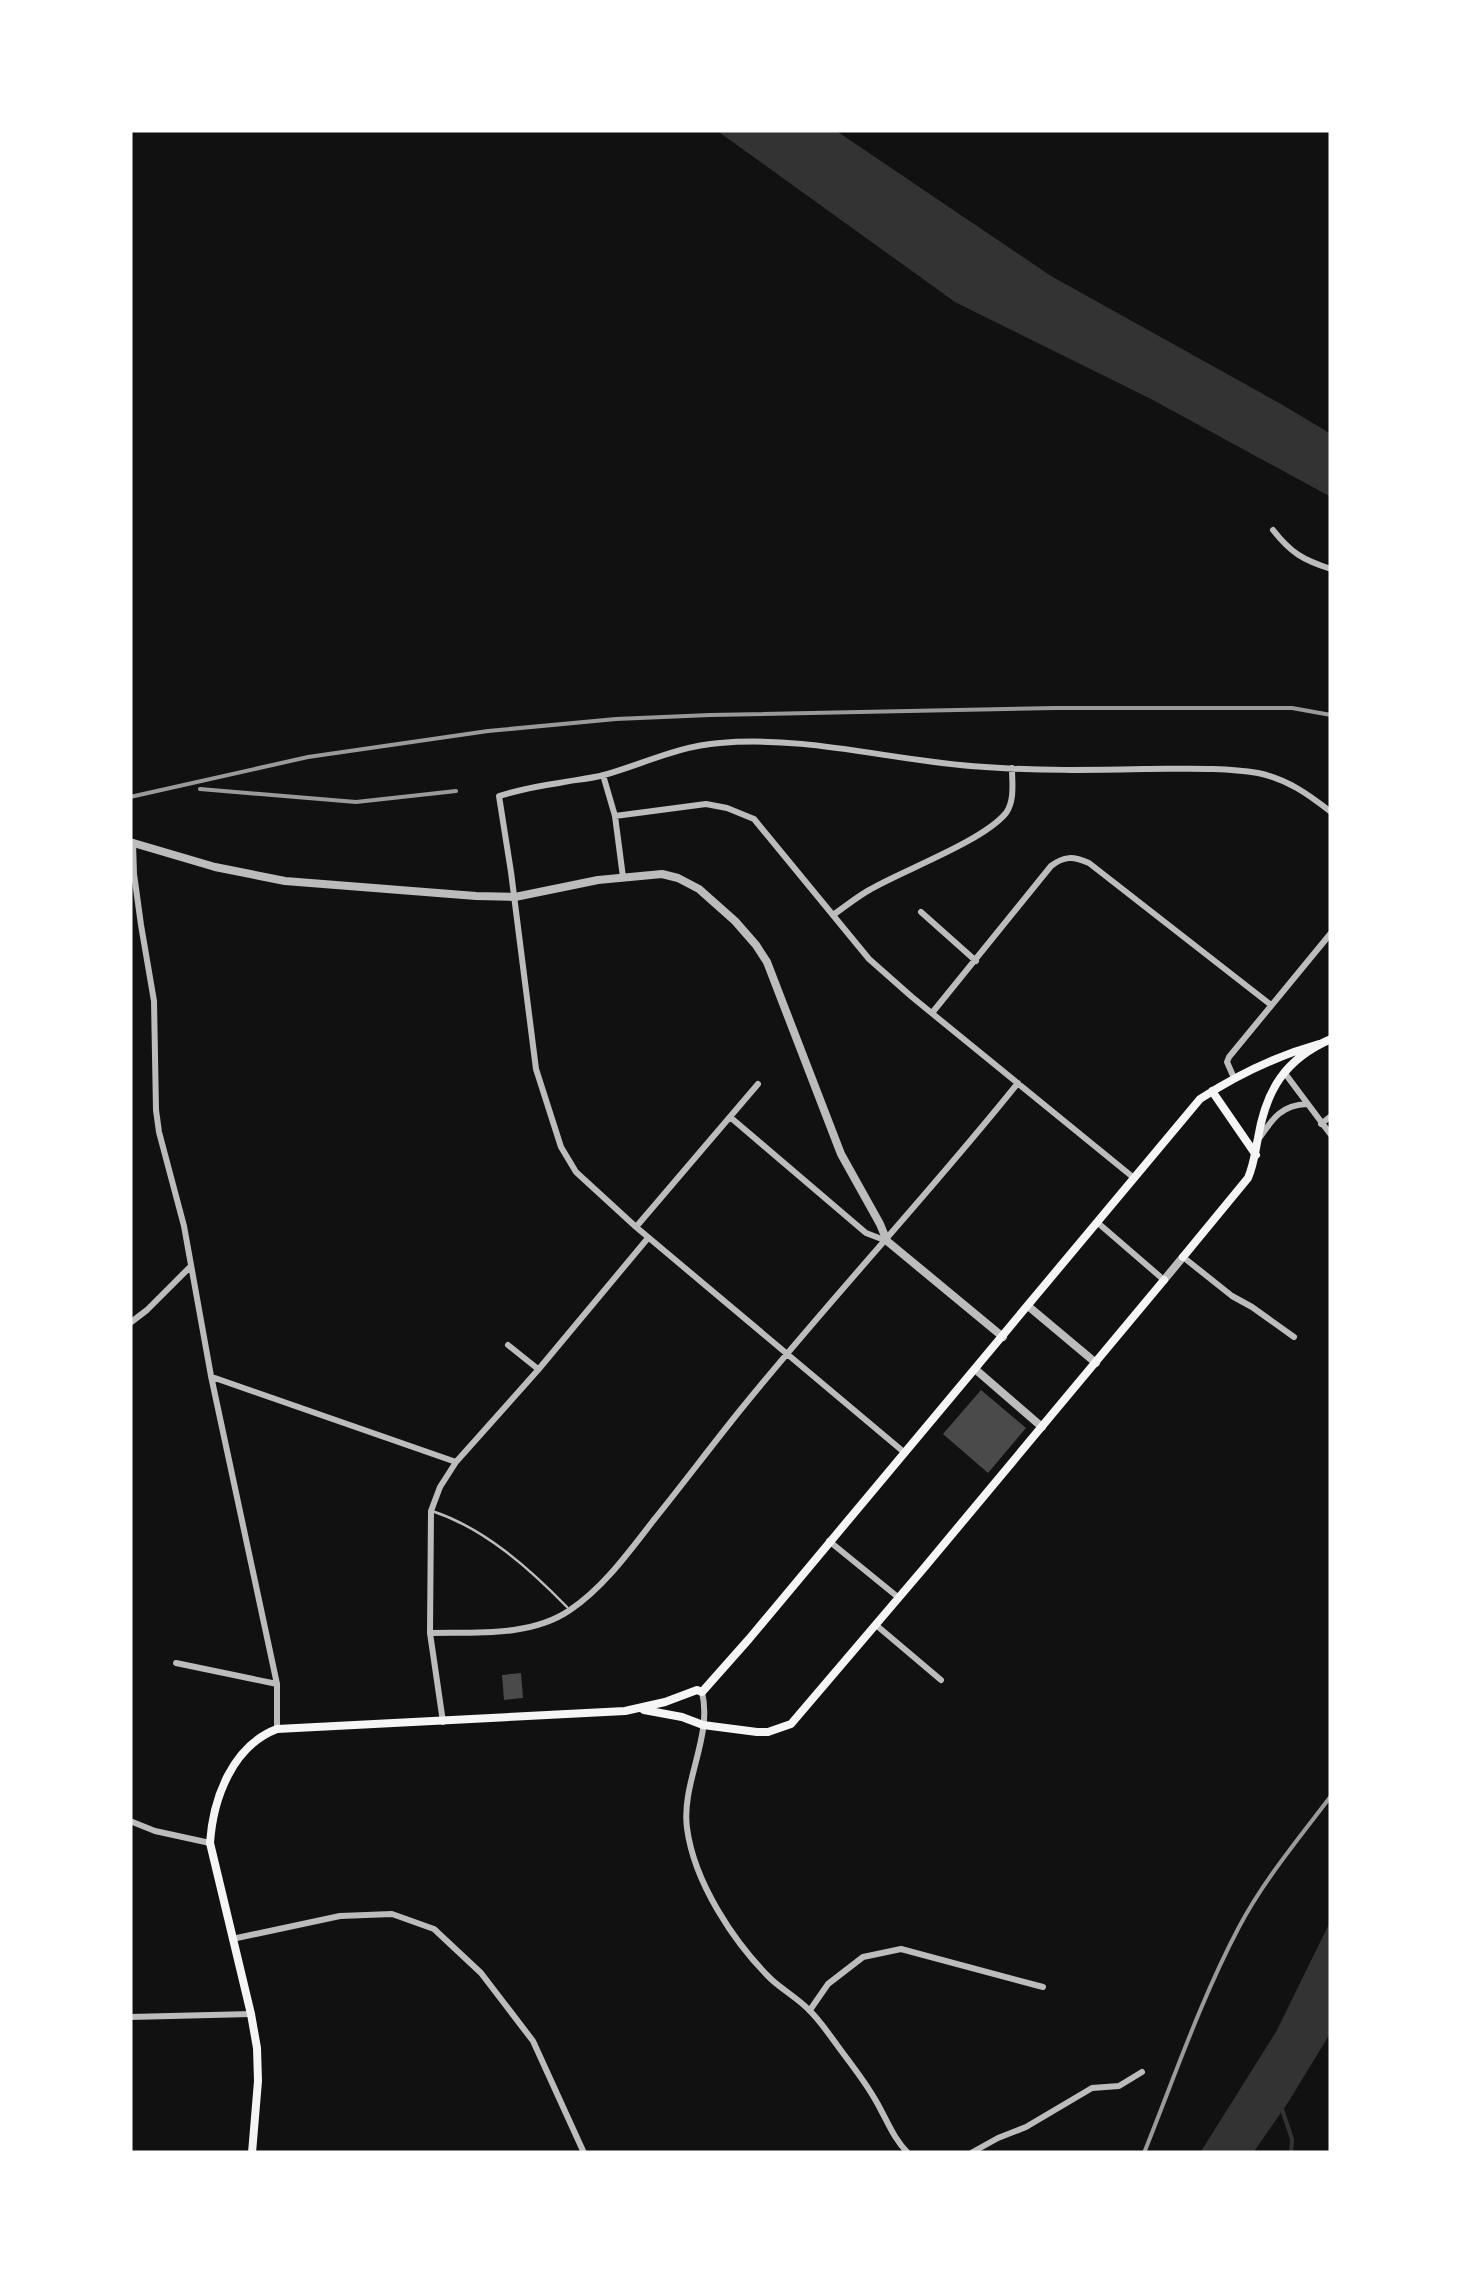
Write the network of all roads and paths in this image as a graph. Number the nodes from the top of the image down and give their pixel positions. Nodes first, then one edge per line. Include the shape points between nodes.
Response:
1 (1273, 530) dead end
2 (1331, 569) edge
3 (1012, 768) junction
4 (603, 775) junction
5 (1331, 812) edge
6 (615, 816) junction
7 (132, 843) edge
8 (623, 877) junction
9 (515, 898) junction
10 (921, 912) dead end
11 (833, 915) junction
12 (1331, 933) edge
13 (976, 961) junction
14 (1271, 1006) junction
15 (932, 1014) junction
16 (1331, 1039) edge
17 (1318, 1044) junction
18 (1284, 1071) junction
19 (1234, 1078) junction
20 (1018, 1083) junction
21 (758, 1084) dead end
22 (1212, 1091) junction
23 (1307, 1104) junction
24 (1331, 1116) edge
25 (730, 1118) junction
26 (1321, 1124) junction
27 (1331, 1135) edge
28 (1256, 1143) junction
29 (1256, 1155) junction
30 (1134, 1178) junction
31 (1098, 1222) junction
32 (636, 1228) junction
33 (648, 1238) junction
34 (886, 1241) junction
35 (1183, 1257) junction
36 (191, 1266) junction
37 (1164, 1280) junction
38 (1028, 1306) junction
39 (130, 1323) edge
40 (1294, 1336) dead end
41 (1003, 1337) junction
42 (508, 1345) dead end
43 (788, 1353) junction
44 (1096, 1363) junction
45 (975, 1369) junction
46 (538, 1370) junction
47 (211, 1376) junction
48 (1042, 1427) junction
49 (905, 1453) junction
50 (456, 1462) junction
51 (430, 1511) junction
52 (830, 1541) junction
53 (899, 1598) junction
54 (570, 1610) junction
55 (876, 1624) junction
56 (430, 1633) junction
57 (176, 1663) dead end
58 (941, 1680) dead end
59 (277, 1684) junction
60 (702, 1692) junction
61 (640, 1709) junction
62 (443, 1722) junction
63 (703, 1725) junction
64 (277, 1729) junction
65 (130, 1821) edge
66 (210, 1843) junction
67 (232, 1939) junction
68 (1044, 1987) dead end
69 (810, 2010) junction
70 (251, 2014) junction
71 (130, 2017) edge
72 (1142, 2072) dead end
73 (252, 2153) edge
74 (584, 2153) edge
75 (908, 2153) edge
76 (970, 2153) edge

1 - 2 street via 1289,550
3 - 4 street via 752,741 686,748
3 - 5 street via 1252,772 1290,783
3 - 11 street via 1012,802 994,824
4 - 6 street
4 - 9 street via 499,796
6 - 8 street
6 - 11 street via 706,804 743,813 767,832
7 - 9 street via 286,881
7 - 36 street via 154,1001 159,1132
8 - 9 street
8 - 34 street via 678,878 699,889 756,945 841,1154
9 - 32 street via 536,1068 560,1147 576,1172
10 - 13 street
11 - 15 street via 869,959
12 - 14 street
13 - 14 street via 1050,866 1076,857
13 - 15 street
14 - 19 street via 1229,1057
15 - 20 street
16 - 17 main road
17 - 18 main road
17 - 19 main road
18 - 23 street
18 - 28 main road via 1270,1092
19 - 22 main road
20 - 30 street
20 - 34 street
21 - 25 street
22 - 29 main road
22 - 30 main road
23 - 26 street
23 - 28 street via 1281,1110
24 - 26 street
25 - 32 street
25 - 34 street via 866,1233
26 - 27 street
28 - 29 main road
29 - 35 main road via 1240,1191
30 - 31 main road
31 - 37 street
31 - 38 main road
32 - 33 street
33 - 43 street
33 - 46 street
34 - 41 street
34 - 43 street
35 - 37 street
35 - 40 street
36 - 39 street
36 - 47 street
37 - 44 main road
38 - 41 main road
38 - 44 street
41 - 45 main road
42 - 46 street
43 - 49 street
43 - 54 street via 635,1544
44 - 48 main road
45 - 48 street
45 - 49 main road
46 - 50 street
47 - 50 street
47 - 59 street
48 - 53 main road
49 - 52 main road
50 - 51 street
51 - 54 lane via 493,1541
51 - 56 street
52 - 53 street
52 - 60 main road
53 - 55 main road
54 - 56 street via 530,1628
55 - 58 street
55 - 63 main road via 791,1724 768,1732
56 - 62 street
57 - 59 street
59 - 64 street
60 - 61 main road
60 - 63 street
61 - 62 main road
61 - 63 main road
62 - 64 main road
63 - 69 street via 687,1806 700,1872 754,1960
64 - 66 main road via 253,1743 224,1782
65 - 66 street
66 - 67 main road
67 - 70 main road
67 - 74 street via 340,1916 392,1914 434,1929 481,1972 533,2041
68 - 69 street via 901,1949 863,1957 828,1984
69 - 75 street
70 - 71 street
70 - 73 main road via 258,2081
72 - 76 street via 1118,2086 1092,2088

